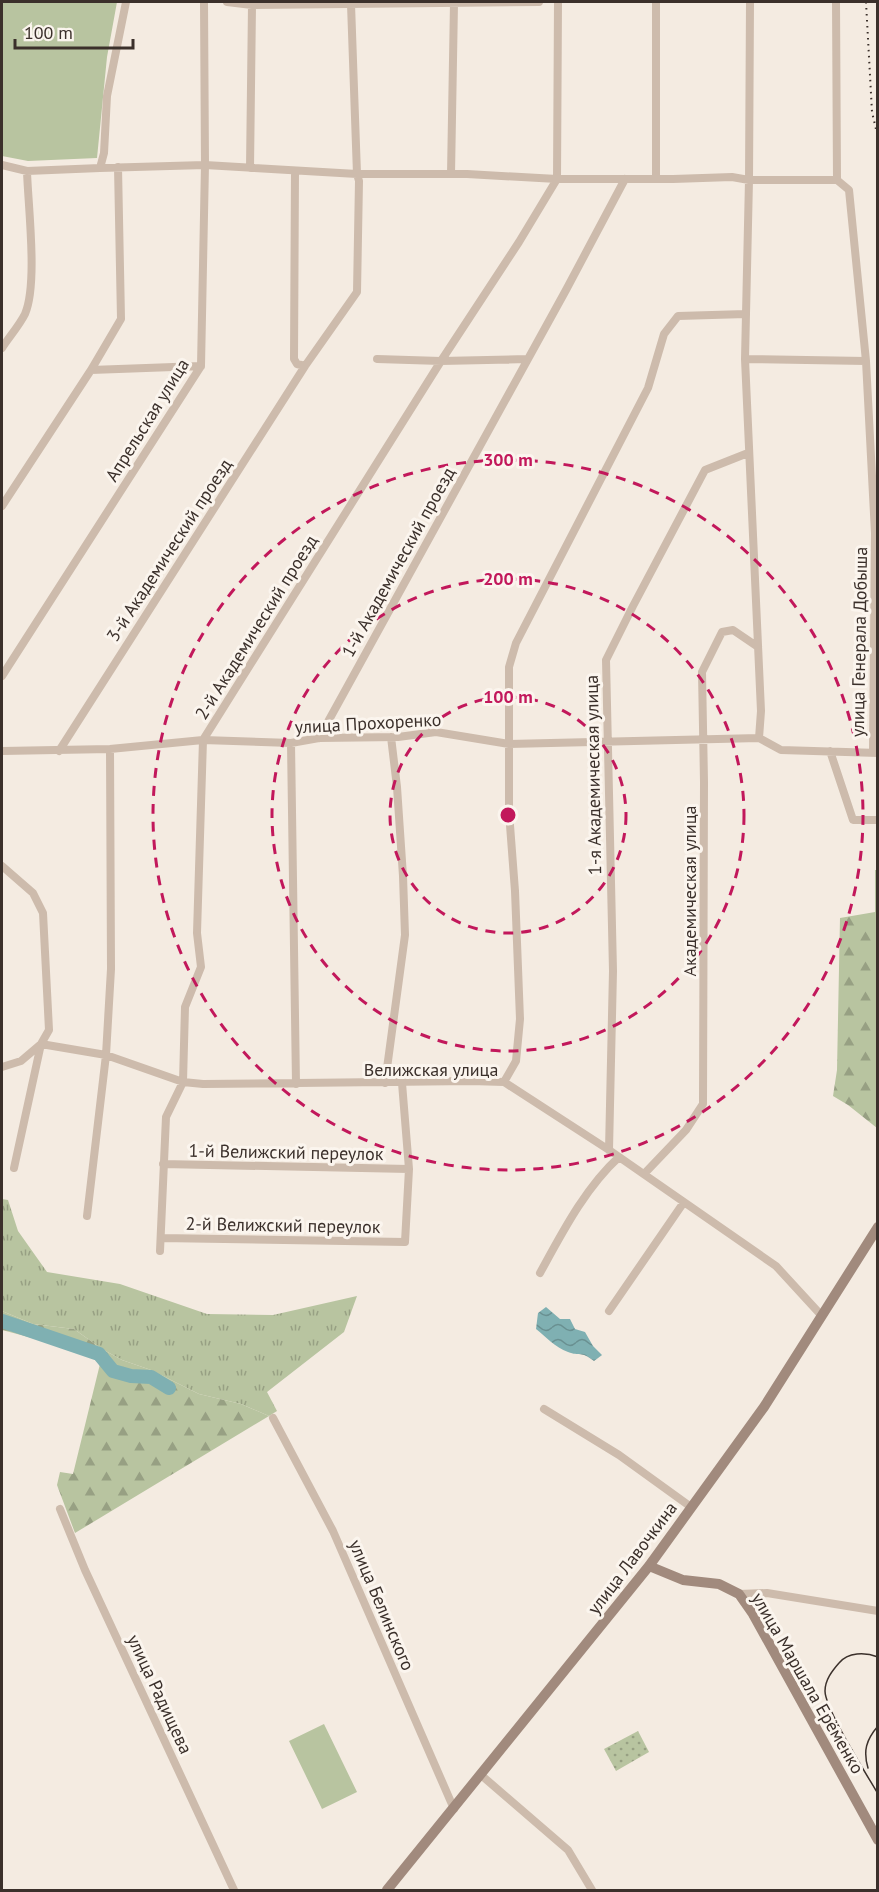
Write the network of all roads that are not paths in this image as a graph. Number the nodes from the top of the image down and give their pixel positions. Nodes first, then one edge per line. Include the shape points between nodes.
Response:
1 (126, 2) edge
2 (204, 2) edge
3 (227, 2) edge
4 (539, 2) edge
5 (558, 2) edge
6 (656, 2) edge
7 (750, 2) edge
8 (836, 2) edge
9 (454, 3) junction
10 (351, 4) junction
11 (252, 5) junction
12 (2, 165) edge
13 (205, 165) junction
14 (118, 167) junction
15 (100, 168) junction
16 (250, 168) junction
17 (27, 171) junction
18 (295, 171) junction
19 (357, 174) junction
20 (451, 174) junction
21 (556, 179) junction
22 (625, 179) junction
23 (656, 180) junction
24 (749, 180) junction
25 (837, 180) junction
26 (746, 314) junction
27 (2, 348) edge
28 (377, 359) dead end
29 (527, 359) junction
30 (745, 359) junction
31 (441, 361) junction
32 (866, 361) junction
33 (201, 366) junction
34 (305, 366) junction
35 (91, 370) junction
36 (748, 453) junction
37 (2, 506) edge
38 (876, 533) edge
39 (758, 647) junction
40 (2, 676) edge
41 (391, 737) junction
42 (319, 738) junction
43 (704, 738) junction
44 (759, 738) junction
45 (203, 740) junction
46 (609, 741) junction
47 (291, 743) junction
48 (509, 744) junction
49 (110, 749) junction
50 (2, 751) edge
51 (58, 751) junction
52 (830, 751) junction
53 (875, 752) edge
54 (878, 820) edge
55 (2, 866) edge
56 (41, 1044) junction
57 (106, 1055) junction
58 (2, 1067) edge
59 (183, 1082) junction
60 (385, 1083) junction
61 (402, 1083) junction
62 (504, 1083) junction
63 (296, 1084) junction
64 (609, 1150) junction
65 (619, 1157) junction
66 (163, 1164) junction
67 (14, 1168) dead end
68 (409, 1169) junction
69 (644, 1174) junction
70 (684, 1202) junction
71 (87, 1216) dead end
72 (878, 1227) edge
73 (161, 1238) junction
74 (160, 1251) dead end
75 (540, 1273) dead end
76 (609, 1311) dead end
77 (821, 1315) junction
78 (543, 1409) dead end
79 (273, 1418) dead end
80 (691, 1507) junction
81 (60, 1509) dead end
82 (649, 1566) junction
83 (739, 1594) junction
84 (878, 1611) edge
85 (481, 1775) junction
86 (454, 1809) junction
87 (878, 1840) edge
88 (234, 1890) edge
89 (387, 1890) edge
90 (592, 1890) edge

1 - 15 street via 107,96
2 - 13 street, Апрельская улица
3 - 11 street
4 - 9 street
5 - 21 street
6 - 23 street
7 - 24 street
8 - 25 street
9 - 10 street
9 - 20 street
10 - 11 street
10 - 19 street, 3-й Академический проезд
11 - 16 street
12 - 17 street
13 - 14 street
13 - 16 street
13 - 33 street, Апрельская улица
14 - 15 street
14 - 35 street via 121,320
15 - 17 street
16 - 18 street
17 - 27 street via 32,273 29,300
18 - 19 street
18 - 34 street via 294,359
19 - 20 street
19 - 34 street, 3-й Академический проезд via 357,292
20 - 21 street
21 - 22 street
21 - 31 street, 2-й Академический проезд
22 - 23 street
22 - 29 street, 1-й Академический проезд
23 - 24 street
24 - 25 street
24 - 26 street
25 - 32 street via 849,190
26 - 30 street
26 - 48 street via 678,316 664,334 648,388 516,643 509,667
28 - 31 street
29 - 31 street
29 - 42 street, 1-й Академический проезд
30 - 32 street
30 - 36 street
31 - 45 street, 2-й Академический проезд
32 - 38 street, улица Генерала Добыша
33 - 35 street
33 - 40 street, Апрельская улица
34 - 51 street, 3-й Академический проезд
35 - 37 street
36 - 39 street
36 - 46 street, 1-я Академическая улица via 705,470 606,660
38 - 53 street, улица Генерала Добыша
39 - 43 street, Академическая улица via 733,630 722,632 702,672
39 - 44 street
41 - 42 street, улица Прохоренко
41 - 48 street, улица Прохоренко via 436,732
41 - 60 street via 405,935
42 - 47 street, улица Прохоренко
43 - 44 street, улица Прохоренко
43 - 46 street, улица Прохоренко
43 - 69 street, Академическая улица via 703,1104 687,1130
44 - 52 street, улица Прохоренко via 781,750
45 - 47 street, улица Прохоренко
45 - 49 street, улица Прохоренко
45 - 59 street, 2-й Академический проезд via 197,933 201,967 185,1007
46 - 48 street, улица Прохоренко
46 - 64 street, 1-я Академическая улица via 613,971
47 - 63 street
48 - 62 street via 520,1019 516,1061
49 - 51 street, улица Прохоренко
49 - 57 street via 111,969
50 - 51 street, улица Прохоренко
52 - 53 street, улица Прохоренко
52 - 54 street, улица Генерала Добыша via 853,820
55 - 56 street via 33,893 43,913 49,1030
56 - 57 street, Велижская улица
56 - 58 street via 21,1061
56 - 67 street
57 - 59 street, Велижская улица
57 - 71 street
59 - 63 street, Велижская улица
59 - 66 street via 166,1117
60 - 61 street, Велижская улица
60 - 63 street, Велижская улица
61 - 62 street, Велижская улица
61 - 68 street
62 - 64 street, Велижская улица
64 - 65 street, Велижская улица
65 - 69 street, Велижская улица
65 - 75 street via 574,1214
66 - 68 street, 1-й Велижский переулок
66 - 73 street
68 - 73 street, 2-й Велижский переулок via 405,1242
69 - 70 street, Велижская улица
70 - 76 street
70 - 77 street, Велижская улица via 776,1266
72 - 77 main road, улица Лавочкина
73 - 74 street
77 - 80 main road, улица Лавочкина via 764,1407
78 - 80 street via 619,1455
79 - 86 street, улица Белинского via 333,1531
80 - 82 main road, улица Лавочкина
81 - 88 street, улица Радищева
82 - 83 main road, улица Маршала Ерёменко via 684,1580 719,1584
82 - 85 main road, улица Лавочкина
83 - 84 street via 767,1593
83 - 87 main road, улица Маршала Ерёменко
85 - 86 main road, улица Лавочкина
85 - 90 street via 568,1850
86 - 89 main road, улица Лавочкина

